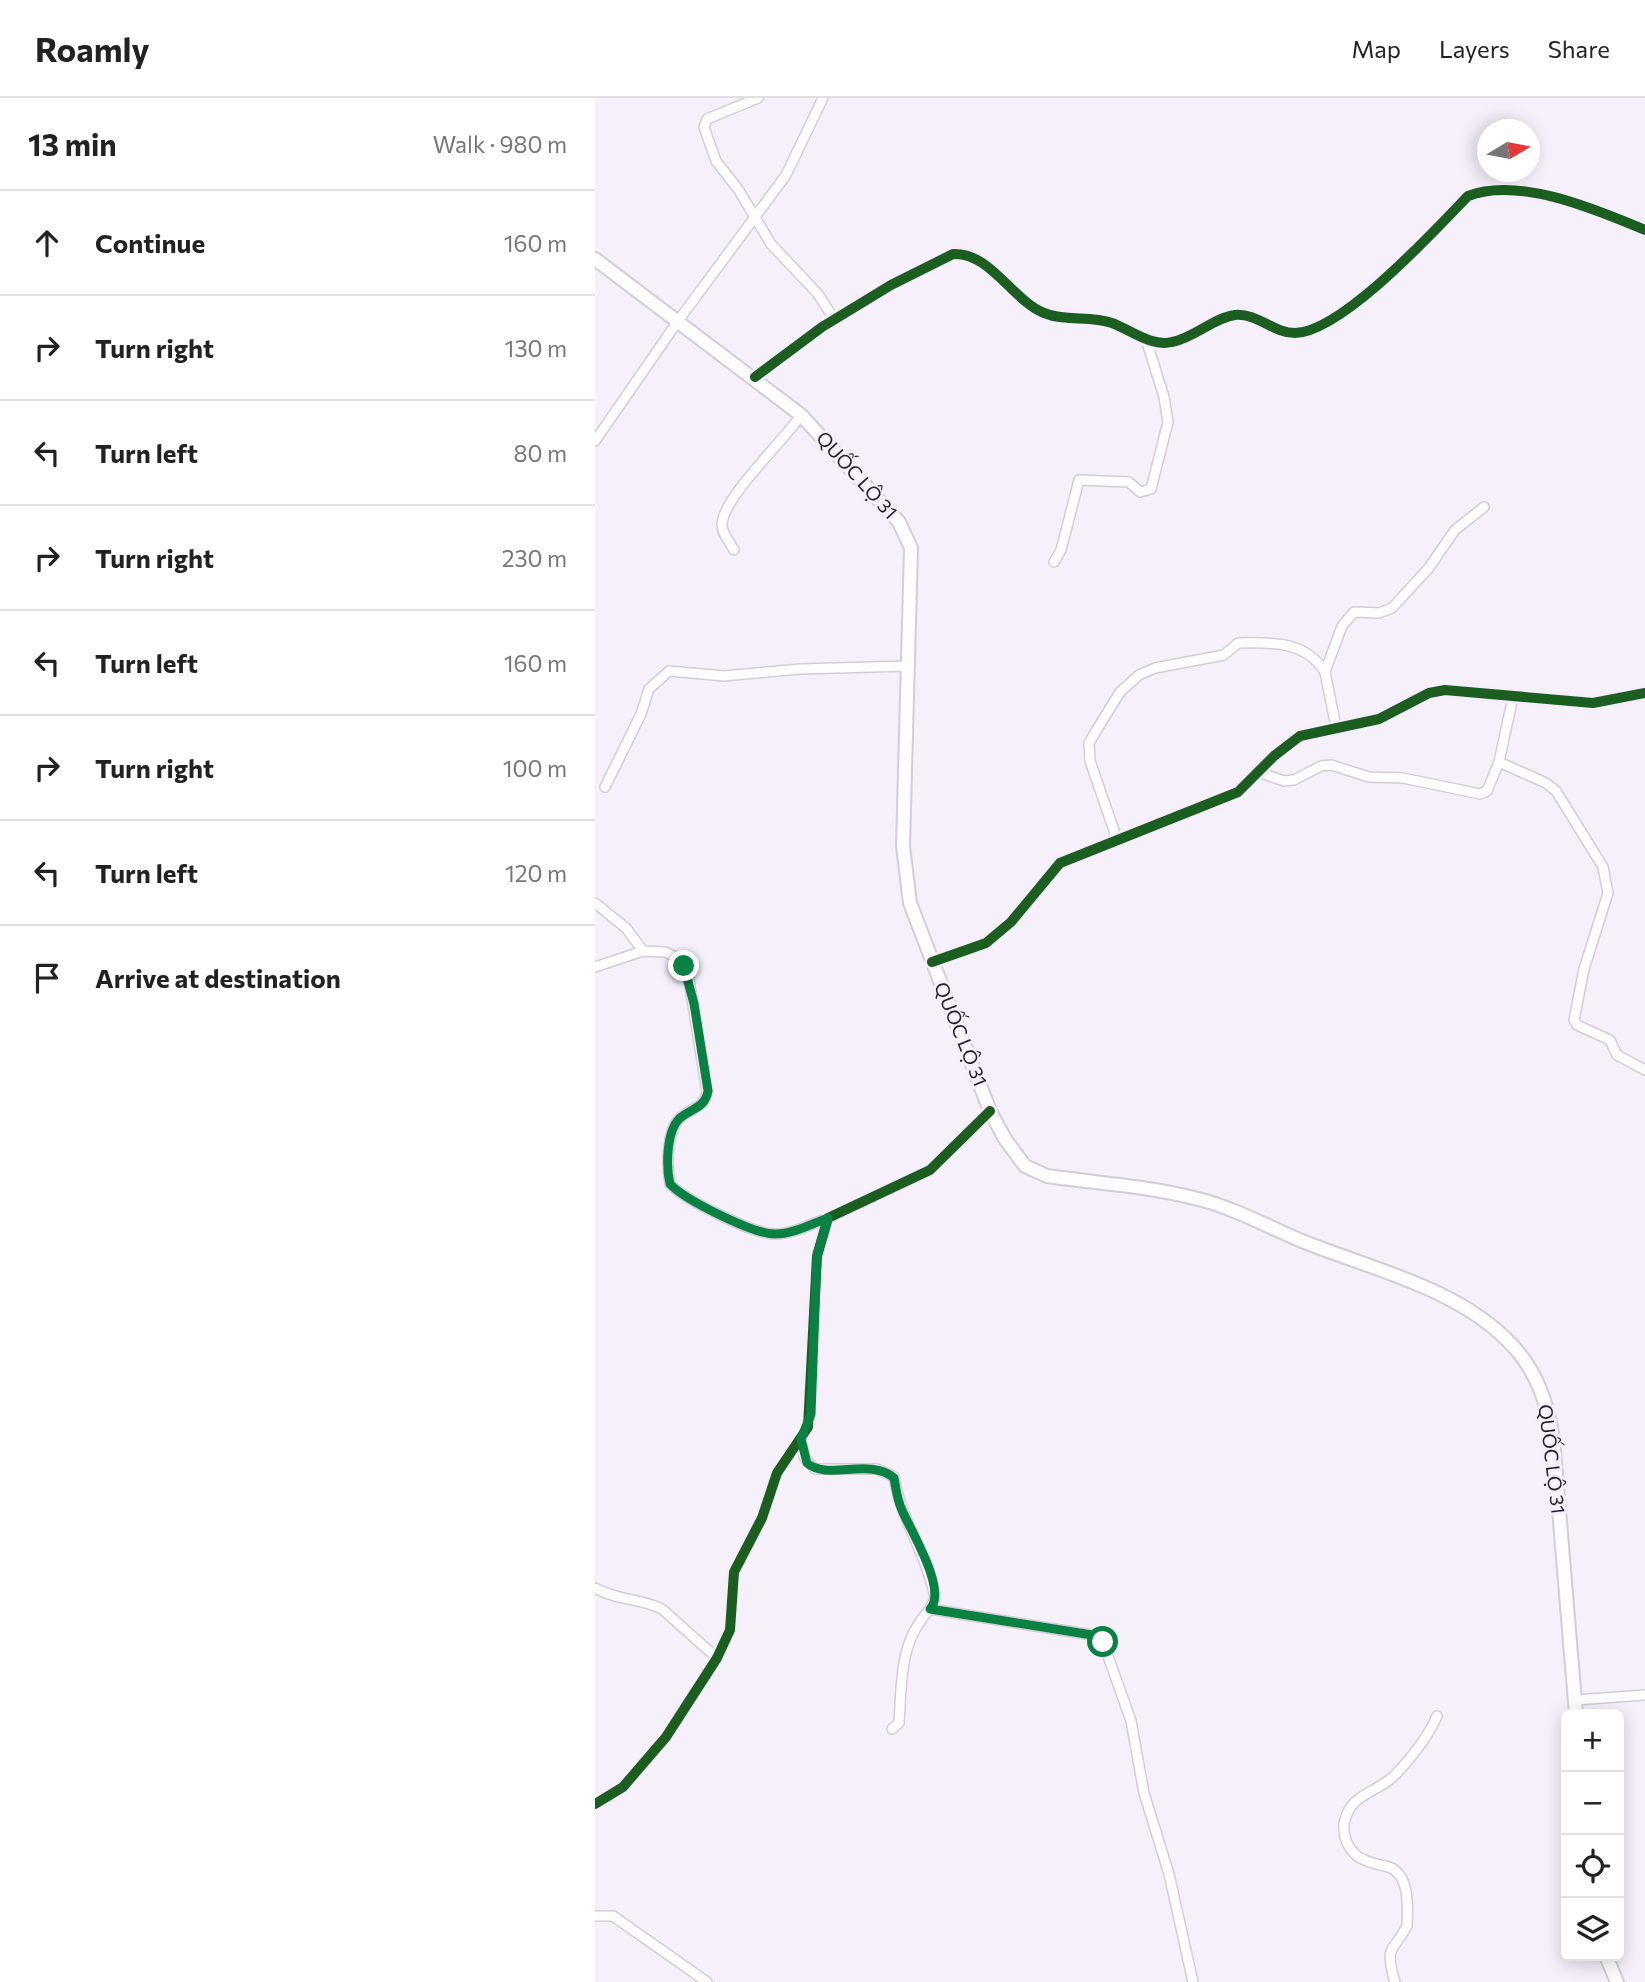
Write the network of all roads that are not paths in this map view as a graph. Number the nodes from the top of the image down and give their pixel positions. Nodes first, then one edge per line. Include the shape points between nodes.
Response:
1 (758, 98) edge
2 (824, 98) edge
3 (755, 217) junction
4 (1645, 230) edge
5 (595, 259) edge
6 (834, 319) junction
7 (678, 321) junction
8 (1146, 339) junction
9 (755, 377) junction
10 (801, 415) junction
11 (595, 441) edge
12 (1484, 507) dead end
13 (734, 550) dead end
14 (1054, 562) dead end
15 (907, 666) junction
16 (1325, 672) junction
17 (1645, 693) edge
18 (1513, 697) junction
19 (1336, 727) junction
20 (1499, 762) junction
21 (1258, 772) junction
22 (605, 787) dead end
23 (1117, 839) junction
24 (595, 903) edge
25 (643, 951) junction
26 (932, 962) junction
27 (595, 967) edge
28 (1645, 1070) edge
29 (990, 1111) junction
30 (828, 1218) junction
31 (801, 1439) junction
32 (595, 1588) edge
33 (930, 1609) junction
34 (717, 1658) junction
35 (1645, 1695) edge
36 (1575, 1700) junction
37 (1576, 1709) edge
38 (1437, 1716) dead end
39 (892, 1728) dead end
40 (595, 1804) edge
41 (595, 1916) edge
42 (1609, 1961) edge
43 (707, 1982) edge
44 (1193, 1982) edge
45 (1395, 1982) edge
46 (1617, 1982) edge

1 - 3 street via 707,119 704,127 716,161
2 - 3 street via 786,175
3 - 6 street via 771,244 818,294
3 - 7 street
4 - 8 street via 1560,199 1499,189 1476,193 1351,307 1320,326 1292,332 1254,317 1233,315 1170,343
5 - 7 highway, QUỐC LỘ 31
6 - 8 street via 934,262 959,254 979,261 1045,313 1064,319 1103,320
6 - 9 street
7 - 9 highway, QUỐC LỘ 31
7 - 11 street
8 - 14 street via 1168,422 1151,489 1140,492 1129,482 1079,480 1062,550
9 - 10 highway, QUỐC LỘ 31
10 - 13 street via 756,467 723,519 723,532
10 - 15 highway, QUỐC LỘ 31 via 899,522 911,548
12 - 16 street via 1455,530 1428,569 1392,608 1379,613 1354,612 1346,619
15 - 22 street via 723,676 669,671 649,689
15 - 26 highway, QUỐC LỘ 31 via 903,846 910,903
16 - 19 street
16 - 23 street via 1292,645 1238,643 1224,656 1155,668 1126,685 1088,751
17 - 18 street via 1593,703
18 - 19 street via 1458,689 1437,691 1379,719
18 - 20 street
19 - 21 street via 1300,736
20 - 21 street via 1487,791 1479,794 1403,778 1369,777 1331,765 1284,781
20 - 28 street via 1556,791 1598,855 1608,893 1584,969 1574,1020 1610,1040 1617,1055
21 - 23 street via 1238,792
23 - 26 street via 1060,863 1011,922 986,943
24 - 25 street via 626,928
25 - 27 street
25 - 30 street via 665,951 688,974 708,1091 702,1105 675,1125 668,1158 670,1184 709,1208 764,1232 787,1232
26 - 29 highway, QUỐC LỘ 31
29 - 30 street via 930,1170
29 - 36 highway, QUỐC LỘ 31 via 1017,1156 1036,1173 1192,1197 1245,1213 1300,1240 1440,1295 1487,1321 1511,1344 1544,1395 1549,1416
30 - 31 street via 817,1256 811,1414
31 - 33 street via 804,1457 815,1469 877,1469 894,1478 900,1507 927,1562 935,1598
31 - 34 street via 777,1473 762,1518 734,1572 733,1618
32 - 34 street via 618,1600 662,1609
33 - 39 street via 904,1649 899,1723
33 - 44 street via 1092,1635 1103,1642 1131,1721
34 - 40 street via 641,1768 623,1787
35 - 36 street
36 - 37 highway, QUỐC LỘ 31
38 - 45 street via 1395,1775 1355,1799 1343,1830 1356,1855 1399,1873 1406,1894 1407,1926 1393,1943 1389,1958
41 - 43 street via 613,1916
42 - 46 highway

